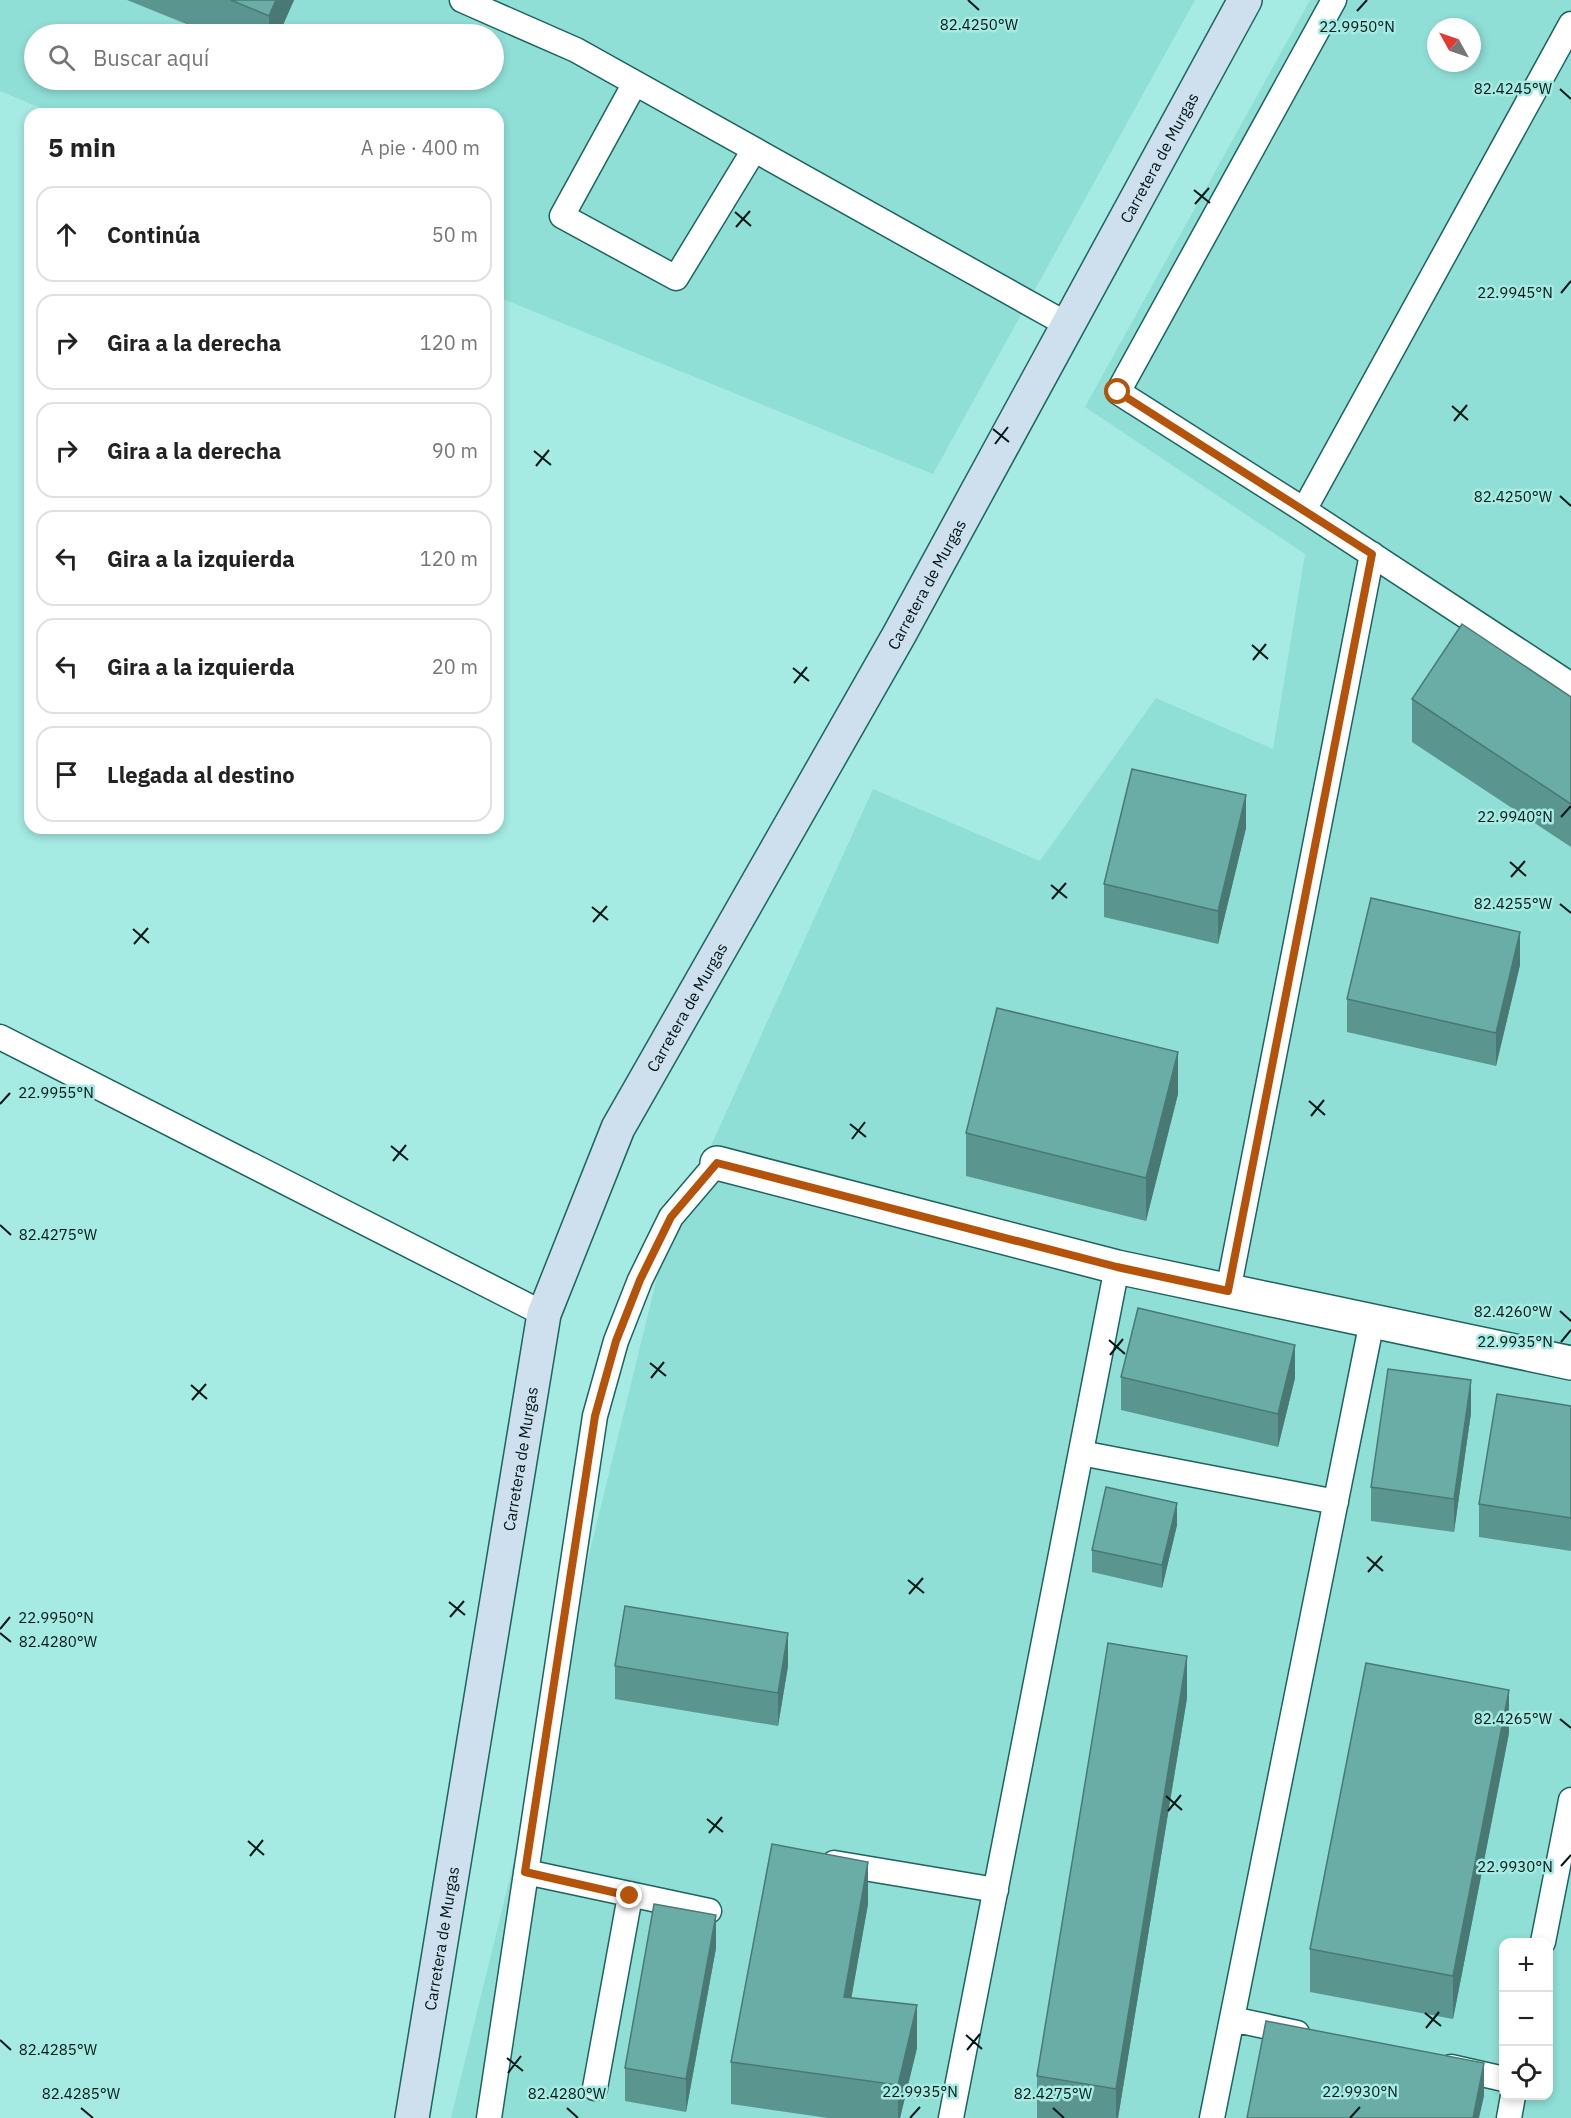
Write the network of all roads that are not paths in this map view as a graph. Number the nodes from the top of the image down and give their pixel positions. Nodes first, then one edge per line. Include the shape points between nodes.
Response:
1 (1245, 0) edge
2 (1334, 0) edge
3 (472, 2) edge
4 (1571, 24) edge
5 (635, 83) junction
6 (754, 150) junction
7 (1068, 325) junction
8 (1304, 510) junction
9 (1372, 554) junction
10 (1571, 685) edge
11 (0, 1037) edge
12 (717, 1163) joint
13 (1117, 1267) junction
14 (1228, 1291) junction
15 (544, 1314) junction
16 (1372, 1321) junction
17 (1571, 1363) edge
18 (1081, 1454) junction
19 (1336, 1502) junction
20 (1571, 1800) edge
21 (808, 1859) edge
22 (525, 1872) junction
23 (996, 1890) junction
24 (630, 1896) junction
25 (709, 1911) edge
26 (1544, 1938) edge
27 (1232, 2019) junction
28 (1323, 2039) edge
29 (1424, 2061) edge
30 (1499, 2078) edge
31 (595, 2088) dead end
32 (1512, 2100) edge
33 (412, 2118) edge
34 (489, 2118) edge
35 (951, 2118) edge
36 (1212, 2118) edge
37 (1509, 2118) edge

1 - 7 street, Carretera de Murgas
2 - 8 lane via 1118,392
3 - 5 lane via 576,50
4 - 8 lane
5 - 6 lane
5 - 6 lane via 562,216 676,278
6 - 7 lane
7 - 15 street, Carretera de Murgas via 899,635 618,1128
8 - 9 lane
9 - 10 lane
9 - 14 lane
11 - 15 lane
12 - 13 street
12 - 22 lane via 671,1217 640,1280 616,1341 595,1416
13 - 14 street
13 - 18 lane
14 - 16 street
15 - 33 street, Carretera de Murgas
16 - 17 street
16 - 19 lane
18 - 19 lane
18 - 23 lane
19 - 27 lane
20 - 26 lane
21 - 23 lane
22 - 24 lane
22 - 34 lane
23 - 35 lane
24 - 25 lane
24 - 31 lane
27 - 28 lane
27 - 36 lane
29 - 30 lane
32 - 37 lane

